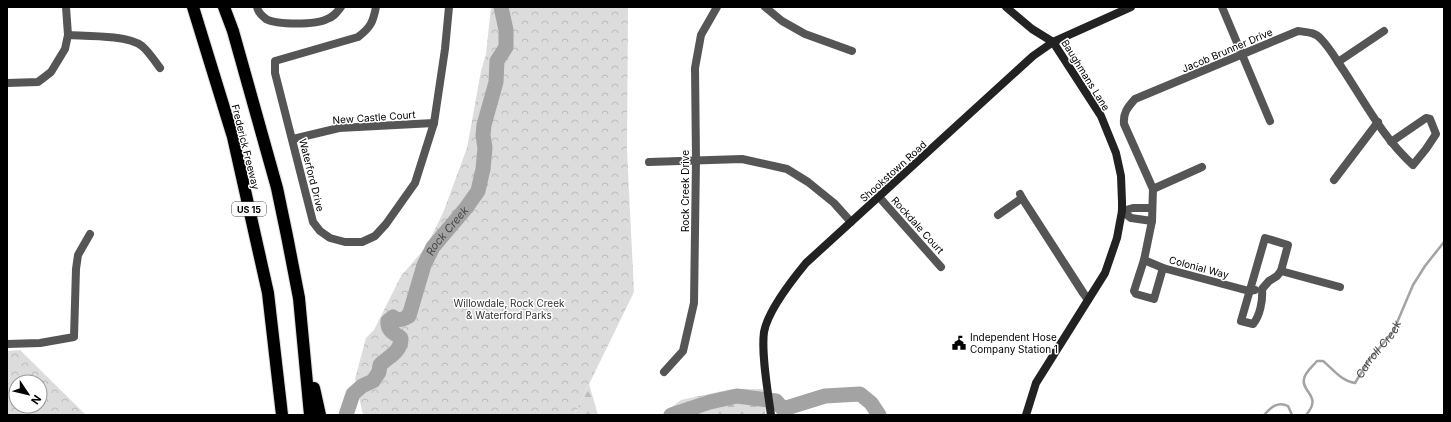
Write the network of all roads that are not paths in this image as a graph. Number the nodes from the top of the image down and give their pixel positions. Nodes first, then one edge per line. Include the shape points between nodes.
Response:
1 (66, 7) edge
2 (194, 7) edge
3 (224, 7) edge
4 (257, 7) edge
5 (341, 7) edge
6 (376, 7) edge
7 (449, 7) edge
8 (717, 7) edge
9 (765, 7) edge
10 (1006, 7) edge
11 (1131, 7) edge
12 (1222, 7) edge
13 (1384, 31) dead end
14 (68, 35) junction
15 (1053, 42) junction
16 (852, 51) dead end
17 (1242, 54) junction
18 (1338, 62) junction
19 (160, 68) dead end
20 (7, 83) edge
21 (1270, 121) dead end
22 (1378, 122) junction
23 (434, 123) junction
24 (293, 139) junction
25 (1391, 142) junction
26 (696, 160) junction
27 (649, 162) dead end
28 (1202, 167) dead end
29 (1334, 180) dead end
30 (1153, 189) junction
31 (879, 197) junction
32 (1152, 208) junction
33 (1122, 211) junction
34 (998, 215) dead end
35 (1152, 221) junction
36 (851, 222) junction
37 (90, 234) dead end
38 (1144, 260) junction
39 (941, 267) dead end
40 (1163, 268) junction
41 (1281, 271) junction
42 (1340, 287) dead end
43 (1262, 289) junction
44 (1249, 291) junction
45 (1085, 297) junction
46 (299, 298) junction
47 (7, 344) edge
48 (664, 372) dead end
49 (771, 414) edge
50 (282, 415) edge
51 (310, 415) edge
52 (320, 415) edge
53 (1026, 415) edge

1 - 14 street
2 - 50 highway, Frederick Freeway / US 15 via 233,137 266,286
3 - 46 highway, Frederick Freeway / US 15 via 233,31 276,188
4 - 5 street via 258,12 276,22 311,24 327,20
6 - 24 street, Waterford Drive via 373,22 358,37 275,61 275,73
7 - 23 street, Waterford Drive
8 - 26 street, Rock Creek Drive via 701,35 695,68
9 - 16 street via 782,21 805,34
10 - 15 street, Baughmans Lane via 1032,29
11 - 15 street, Shookstown Road
12 - 17 street
13 - 18 street
14 - 19 street via 119,38 140,45
14 - 20 street via 66,49 51,72 38,82
15 - 31 street, Shookstown Road via 1033,56
15 - 33 street, Baughmans Lane via 1101,116 1116,152 1121,176
17 - 18 street, Jacob Brunner Drive via 1298,31 1308,32 1320,38
17 - 21 street
17 - 30 street, Jacob Brunner Drive via 1134,99 1127,107 1123,115 1124,124
18 - 22 street, Jacob Brunner Drive
22 - 25 street, Jacob Brunner Drive
22 - 29 street
23 - 24 street, New Castle Court via 338,128
23 - 24 street, Waterford Drive via 415,183 386,224 375,236 362,242 345,242 330,238 313,222
25 - 25 street, Jacob Brunner Drive via 1413,165 1436,134 1430,119 1426,118
26 - 27 street
26 - 36 street via 742,159 787,169 834,203
26 - 48 street, Rock Creek Drive via 694,303 682,351
28 - 30 street
30 - 32 street, Jacob Brunner Drive
31 - 36 street, Shookstown Road
31 - 39 street, Rockdale Court
32 - 33 street
32 - 35 street, Jacob Brunner Drive
33 - 35 street via 1131,218
33 - 45 street, Baughmans Lane via 1117,238 1105,273
34 - 45 street via 1023,199
35 - 38 street, Jacob Brunner Drive
36 - 49 street, Shookstown Road via 792,279 764,330
37 - 47 street via 78,255 74,338
38 - 40 street, Colonial Way
38 - 40 street, Jacob Brunner Drive via 1134,291 1136,294 1154,299
40 - 44 street, Colonial Way
41 - 42 street
41 - 43 street
41 - 44 street via 1288,245 1265,238
43 - 44 street, Colonial Way
43 - 44 street via 1257,320 1253,324 1241,321
45 - 53 street, Baughmans Lane via 1036,383
46 - 51 highway, Frederick Freeway / US 15
46 - 52 highway

